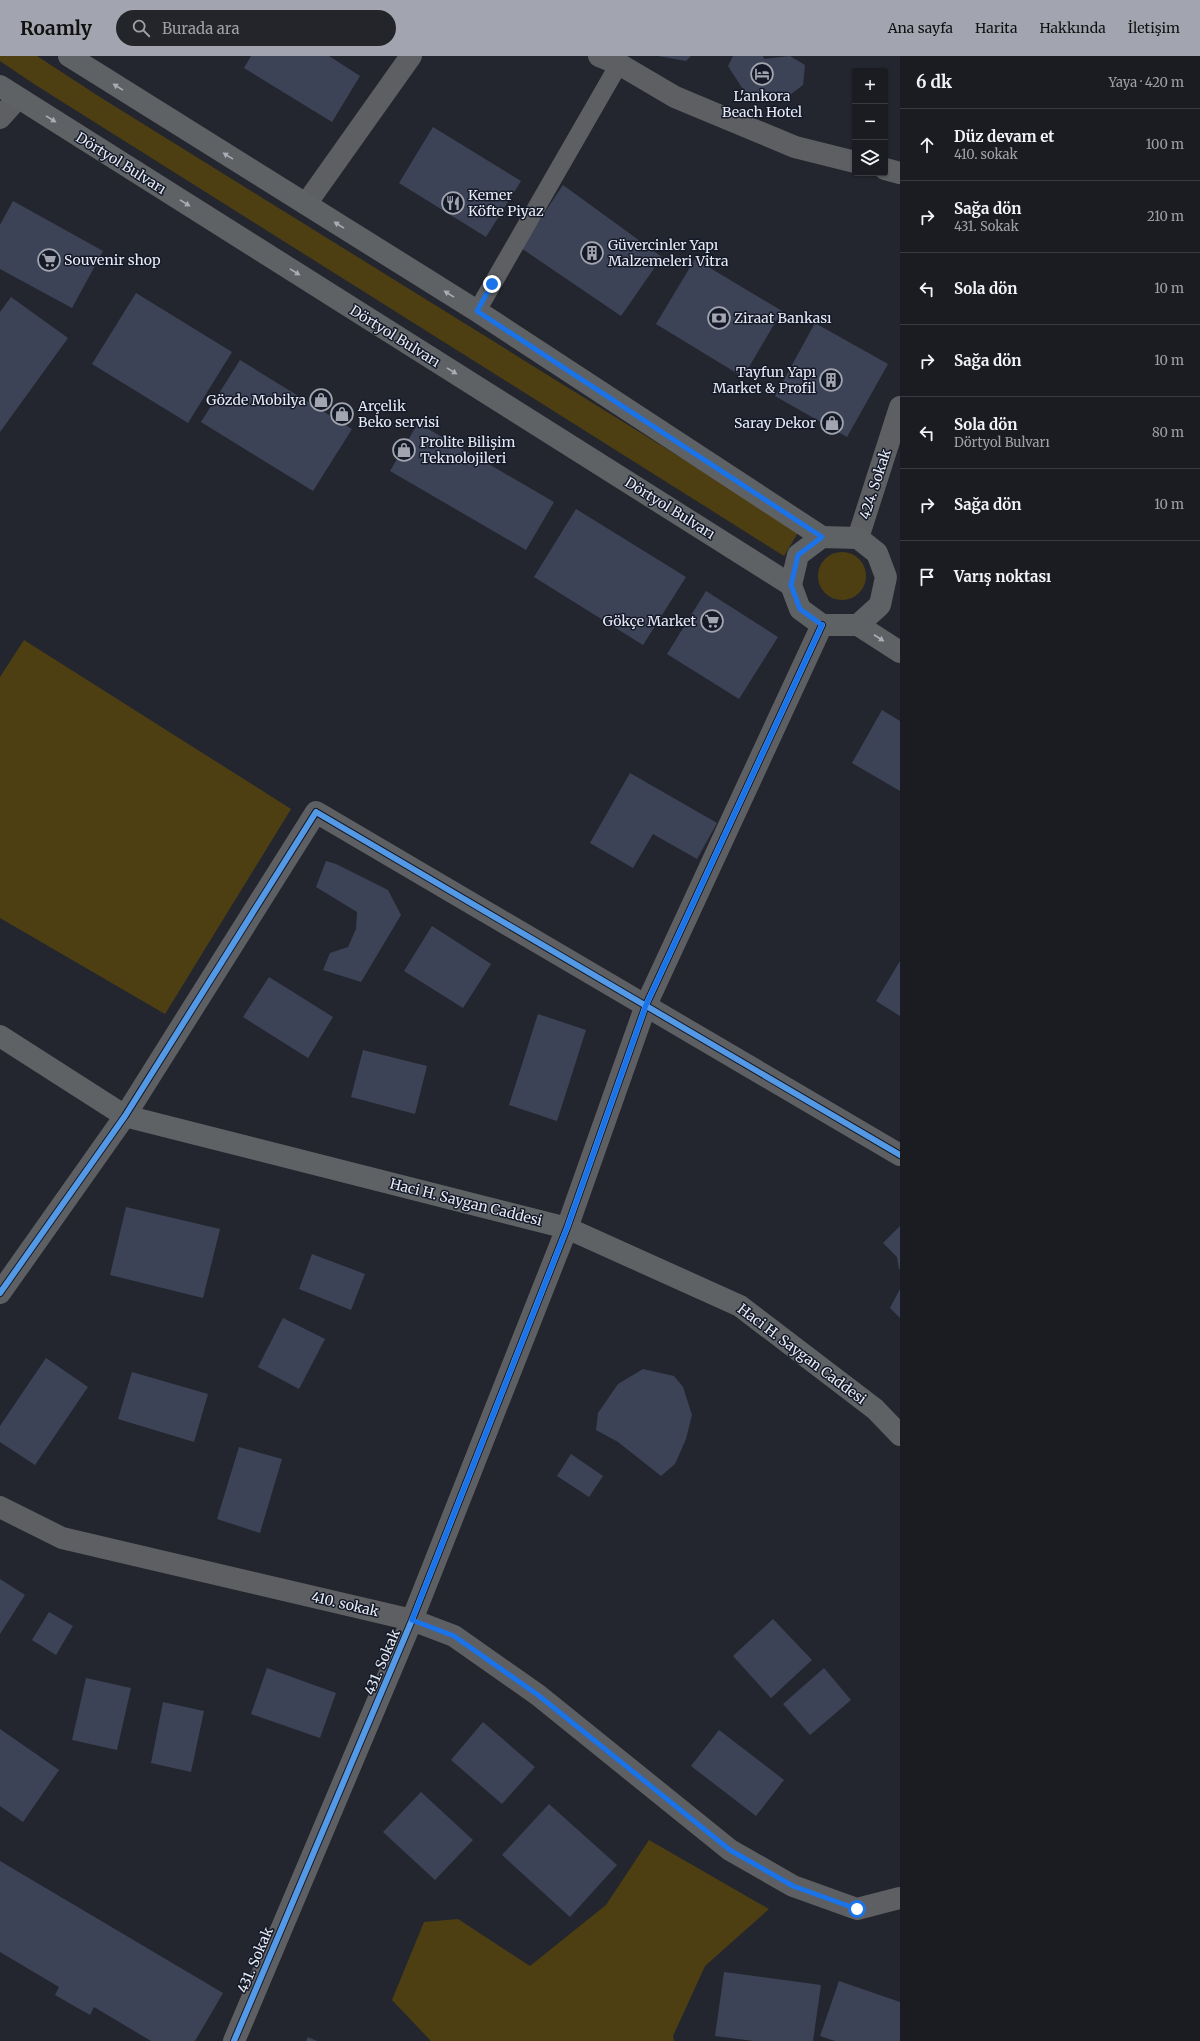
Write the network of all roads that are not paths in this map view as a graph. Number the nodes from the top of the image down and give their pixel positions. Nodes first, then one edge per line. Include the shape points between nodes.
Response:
1 (69, 56) edge
2 (411, 56) edge
3 (609, 60) edge
4 (0, 86) edge
5 (18, 98) junction
6 (0, 118) edge
7 (852, 161) edge
8 (888, 170) edge
9 (900, 173) edge
10 (306, 204) junction
11 (477, 311) junction
12 (900, 407) edge
13 (822, 537) junction
14 (858, 538) junction
15 (893, 581) edge
16 (791, 585) junction
17 (858, 624) junction
18 (822, 625) junction
19 (900, 652) edge
20 (646, 1005) junction
21 (0, 1036) edge
22 (125, 1116) junction
23 (900, 1154) edge
24 (567, 1228) junction
25 (0, 1293) edge
26 (900, 1435) edge
27 (0, 1507) edge
28 (412, 1620) junction
29 (900, 1898) edge
30 (234, 2041) edge

10 -> 1 main road
2 - 10 street
3 - 7 street via 675,97 795,147
3 - 11 lane
4 - 5 main road, Dörtyol Bulvarı
5 - 6 street
5 -> 16 main road, Dörtyol Bulvarı
8 - 9 street
11 -> 10 main road
11 - 13 main road
12 - 14 street, 424. Sokak
13 - 14 main road
13 - 16 main road via 798,555
14 - 15 main road via 877,554
15 - 17 main road via 880,605
16 - 18 main road via 800,609
17 - 18 main road
17 -> 19 main road
18 - 20 street, 431. Sokak
20 - 22 street via 316,812
20 - 23 street
20 - 24 street, 431. Sokak
21 - 22 main road, Haci H. Saygan Caddesi
22 - 24 main road, Haci H. Saygan Caddesi
22 - 25 street
24 - 26 main road, Haci H. Saygan Caddesi via 740,1306 876,1409
24 - 28 street, 431. Sokak
27 - 28 street, 410. sokak via 62,1538
28 - 29 street, 410. sokak via 454,1636 531,1691 730,1850 793,1886 857,1909
28 - 30 street, 431. Sokak

